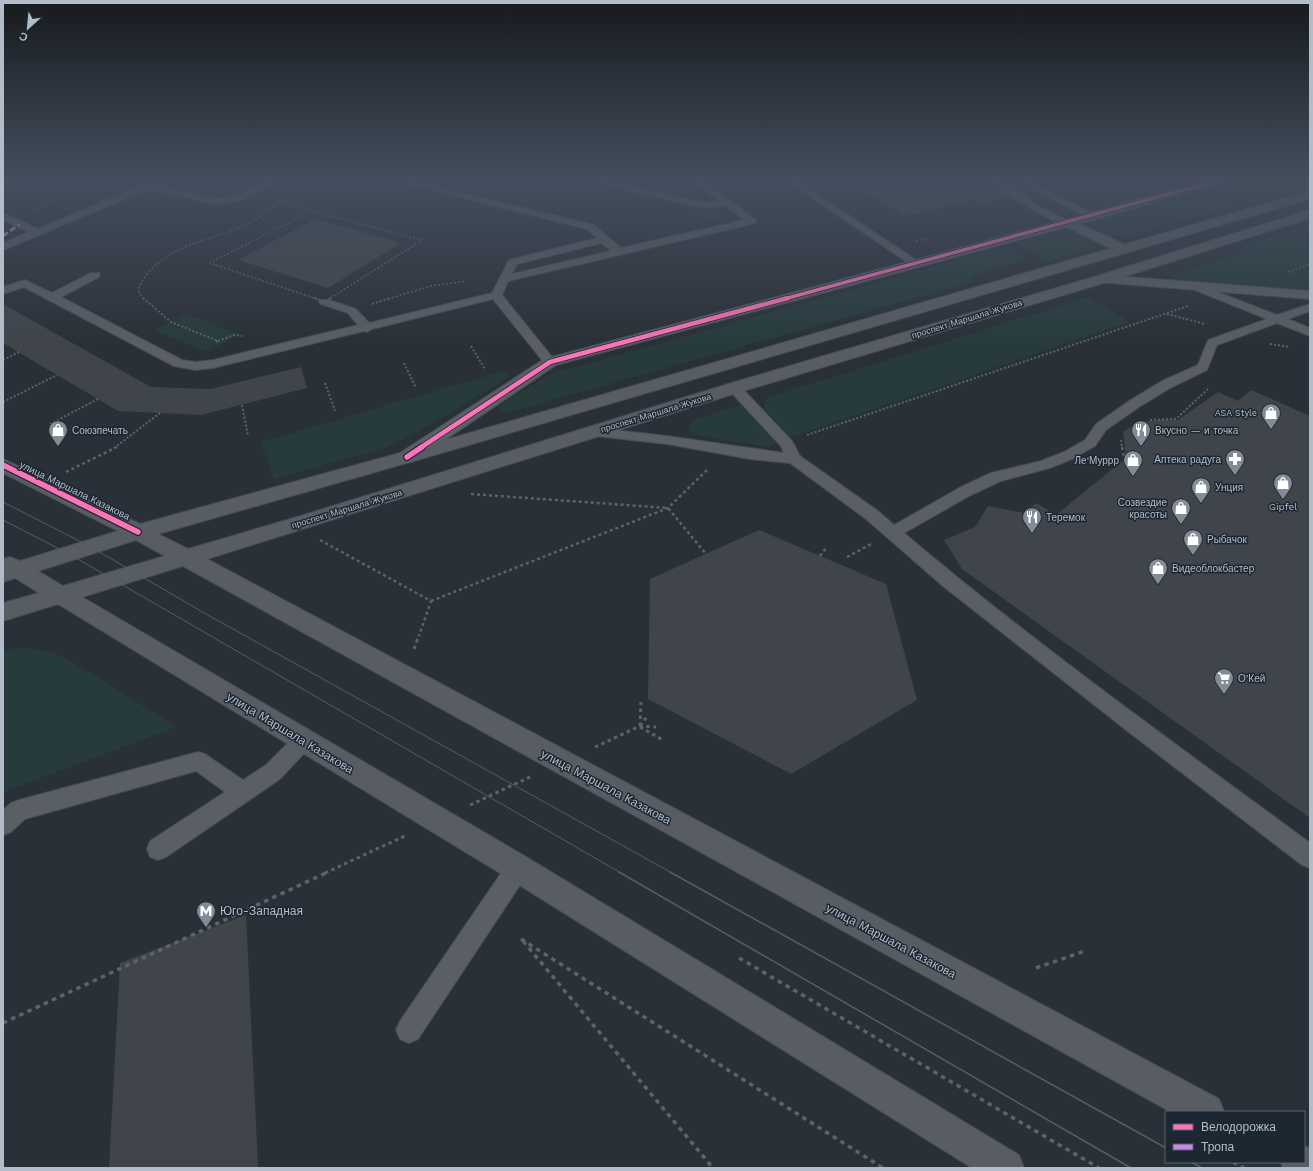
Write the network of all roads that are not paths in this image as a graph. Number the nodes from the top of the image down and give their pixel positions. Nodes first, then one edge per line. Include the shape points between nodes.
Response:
1 (31, 235) edge
2 (599, 235) edge
3 (693, 235) edge
4 (872, 235) edge
5 (1025, 235) edge
6 (1093, 235) edge
7 (1173, 235) edge
8 (1244, 235) edge
9 (604, 239) junction
10 (3, 247) edge
11 (1123, 249) junction
12 (618, 252) junction
13 (917, 264) junction
14 (96, 275) dead end
15 (504, 279) junction
16 (1102, 279) junction
17 (1194, 286) junction
18 (5, 289) edge
19 (496, 295) junction
20 (1310, 295) edge
21 (52, 297) junction
22 (325, 302) road end
23 (1310, 307) edge
24 (1278, 319) junction
25 (367, 328) junction
26 (1310, 332) edge
27 (550, 362) junction
28 (734, 388) junction
29 (596, 432) junction
30 (407, 457) junction
31 (794, 459) junction
32 (3, 465) edge
33 (138, 532) junction
34 (892, 532) junction
35 (184, 558) junction
36 (8, 568) edge
37 (60, 595) junction
38 (3, 612) edge
39 (303, 741) junction
40 (243, 792) junction
41 (3, 824) edge
42 (158, 849) dead end
43 (1310, 857) edge
44 (518, 868) junction
45 (409, 1030) dead end
46 (1204, 1111) edge
47 (1301, 1163) edge
48 (1006, 1168) edge
49 (1310, 1168) edge

1 - 10 lane
2 - 9 lane
3 - 12 lane
4 - 13 lane
5 - 13 street
6 - 11 street
7 - 11 main road
8 - 16 main road, проспект Маршала Жукова
9 - 12 lane
9 - 15 lane via 513,262
11 - 30 main road
12 - 15 lane
13 - 27 street
14 - 21 lane
15 - 19 lane
16 - 17 street
16 - 28 main road, проспект Маршала Жукова
17 - 20 street
17 - 24 lane
18 - 21 lane via 25,282
19 - 25 lane
19 - 27 lane
21 - 25 lane via 178,363 195,366
22 - 25 lane via 352,311
23 - 24 lane
24 - 26 lane
24 - 34 lane via 1212,343 1203,367 1167,384 1134,404 1101,427 1090,443 1069,455 1045,465 996,477
27 - 30 street
28 - 29 main road, проспект Маршала Жукова
28 - 31 lane via 787,444
29 - 31 lane
29 - 35 main road, проспект Маршала Жукова
30 - 33 main road
31 - 34 lane
32 - 33 main road, улица Маршала Казакова
33 - 35 main road, улица Маршала Казакова
33 - 36 main road
34 - 43 lane via 950,582
35 - 37 main road, проспект Маршала Жукова
35 - 46 main road, улица Маршала Казакова
36 - 37 main road, улица Маршала Казакова
37 - 38 main road, проспект Маршала Жукова
37 - 39 main road, улица Маршала Казакова
39 - 40 lane via 273,772
39 - 44 main road, улица Маршала Казакова
40 - 41 lane via 198,761 19,810
40 - 42 lane
44 - 45 lane
44 - 48 main road, улица Маршала Казакова
47 - 49 main road

